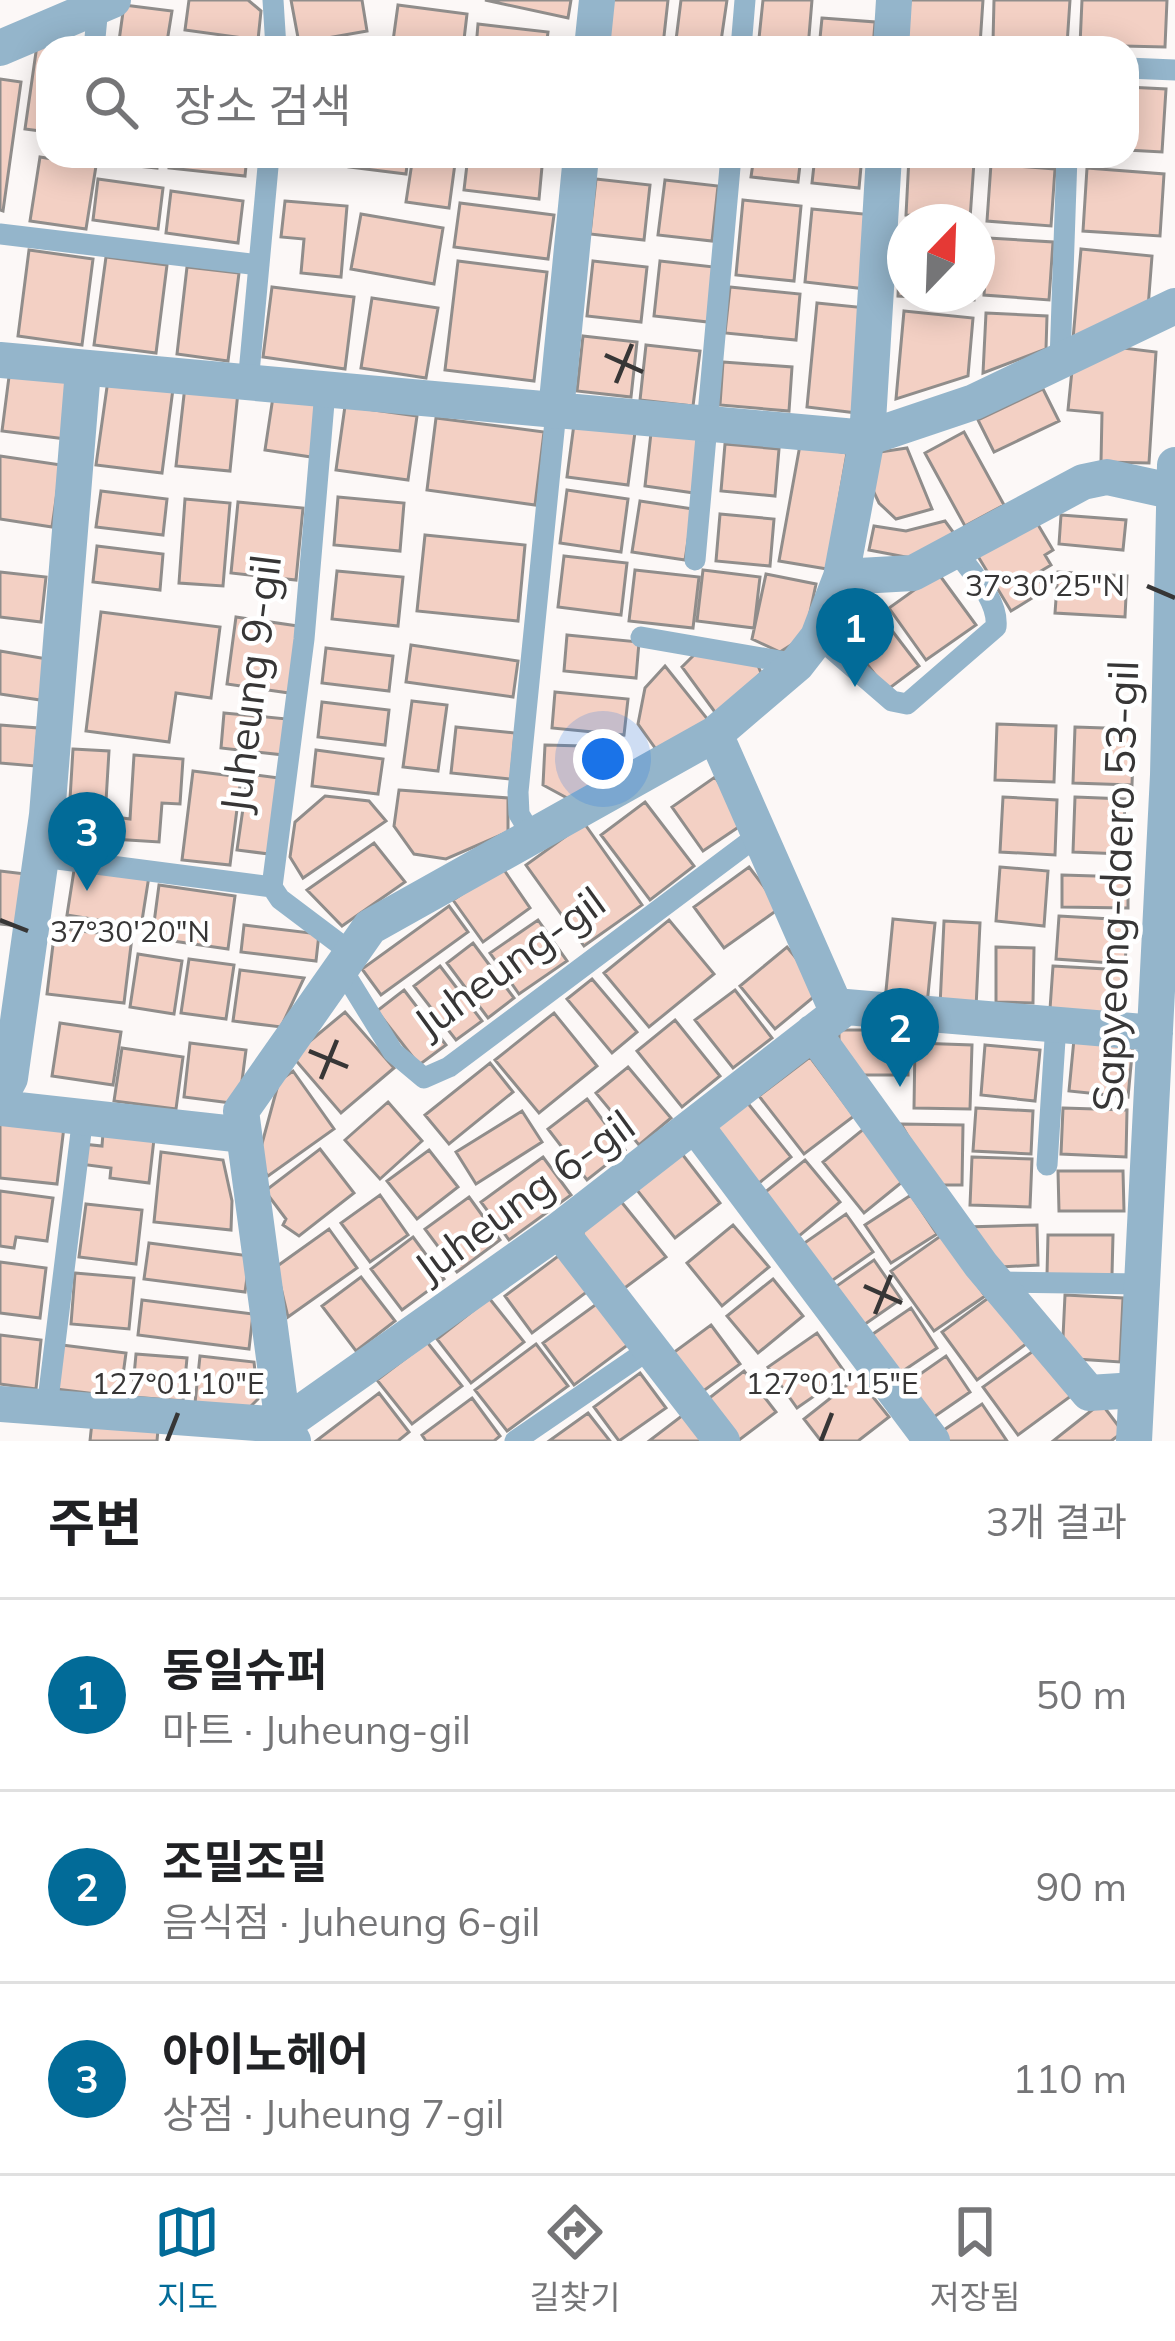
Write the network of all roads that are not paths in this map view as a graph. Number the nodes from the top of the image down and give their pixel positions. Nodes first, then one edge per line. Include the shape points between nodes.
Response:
1 (273, 0) edge
2 (597, 0) edge
3 (745, 0) edge
4 (894, 0) edge
5 (103, 2) edge
6 (96, 36) edge
7 (275, 36) edge
8 (593, 36) edge
9 (742, 36) edge
10 (892, 36) edge
11 (0, 48) edge
12 (1139, 68) edge
13 (1175, 70) edge
14 (268, 168) edge
15 (580, 168) edge
16 (730, 168) edge
17 (883, 168) edge
18 (1067, 168) edge
19 (0, 234) edge
20 (259, 265) junction
21 (1175, 306) edge
22 (0, 360) edge
23 (1060, 361) junction
24 (83, 370) junction
25 (248, 385) junction
26 (325, 391) junction
27 (556, 411) junction
28 (706, 424) junction
29 (867, 438) junction
30 (1175, 465) edge
31 (1175, 493) edge
32 (956, 551) junction
33 (695, 560) dead end
34 (841, 577) junction
35 (640, 637) dead end
36 (807, 651) junction
37 (715, 734) junction
38 (1172, 775) edge
39 (760, 834) junction
40 (532, 836) junction
41 (42, 857) junction
42 (272, 887) junction
43 (345, 958) junction
44 (825, 1023) junction
45 (1056, 1024) junction
46 (1155, 1033) junction
47 (0, 1097) edge
48 (0, 1108) edge
49 (83, 1116) junction
50 (695, 1125) junction
51 (244, 1135) junction
52 (1048, 1165) dead end
53 (560, 1230) junction
54 (996, 1282) junction
55 (1142, 1284) junction
56 (651, 1348) junction
57 (1136, 1390) junction
58 (0, 1404) edge
59 (47, 1408) junction
60 (288, 1433) edge
61 (514, 1441) edge
62 (722, 1441) edge
63 (932, 1441) edge
64 (1134, 1441) edge

1 - 7 lane
2 - 8 street
3 - 9 lane
4 - 10 street
5 - 6 lane
5 - 11 street
12 - 13 lane
14 - 20 lane
15 - 27 street
16 - 28 lane
17 - 29 street, Juheung-gil
18 - 23 lane
19 - 20 lane
20 - 25 lane
21 - 23 street
22 - 24 street
23 - 29 street via 974,402
24 - 25 street
24 - 41 street
25 - 26 street
26 - 27 street
26 - 42 lane, Juheung 9-gil
27 - 28 street
27 - 40 lane via 518,792
28 - 29 street
28 - 33 lane
29 - 34 street, Juheung-gil
30 - 31 street, Sapyeong-daero 53-gil
31 - 32 street via 1107,477 1083,482
31 - 38 street, Sapyeong-daero 53-gil
32 - 34 street via 913,573
32 - 36 lane via 982,587 996,627 907,704
34 - 36 street, Juheung-gil
35 - 36 lane
36 - 37 street, Juheung-gil
37 - 39 street
37 - 40 street, Juheung-gil
38 - 46 street, Sapyeong-daero 53-gil
39 - 43 lane, Juheung-gil via 424,1078 393,1052
39 - 44 street
40 - 43 street, Juheung-gil via 370,927
41 - 42 lane
41 - 47 street via 10,1078
42 - 43 lane
43 - 51 street, Juheung-gil via 241,1111
44 - 45 street via 846,1007
44 - 50 street, Juheung 6-gil
44 - 54 street
45 - 46 street
45 - 52 lane
46 - 55 street, Sapyeong-daero 53-gil
48 - 49 street
49 - 51 street
49 - 59 lane
50 - 53 street, Juheung 6-gil
50 - 63 street
51 - 60 street, Juheung-gil
53 - 56 street
53 - 60 street, Juheung 6-gil
54 - 55 lane
54 - 57 street via 1089,1393
55 - 57 street, Sapyeong-daero 53-gil
56 - 61 lane
56 - 62 street
57 - 64 street, Sapyeong-daero 53-gil
58 - 59 street
59 - 60 street

